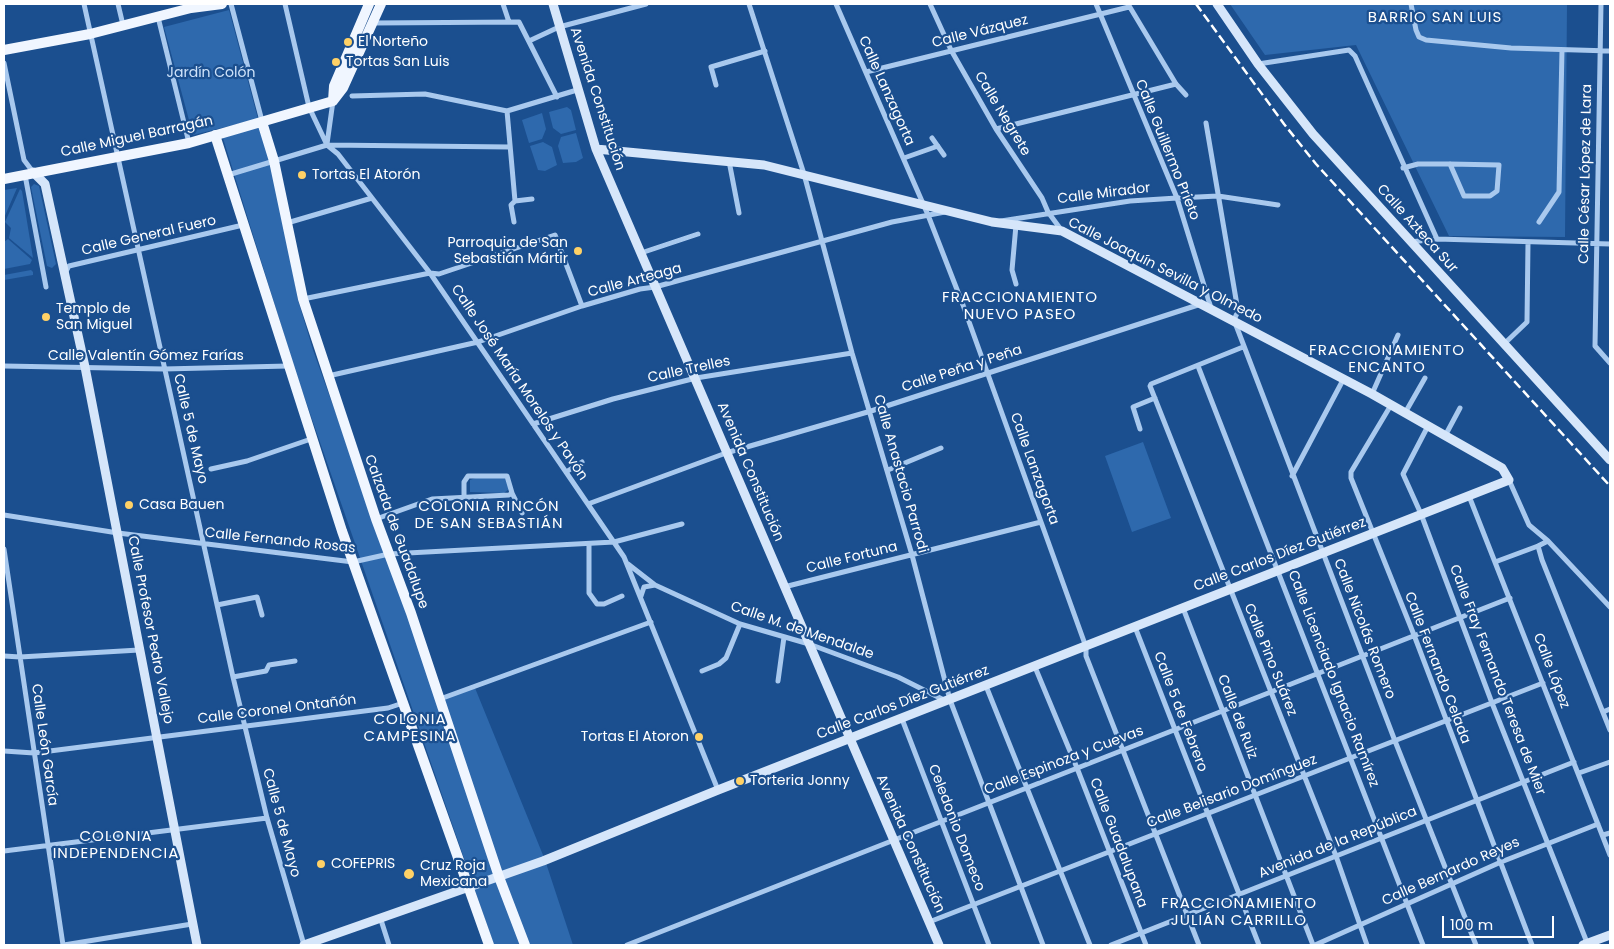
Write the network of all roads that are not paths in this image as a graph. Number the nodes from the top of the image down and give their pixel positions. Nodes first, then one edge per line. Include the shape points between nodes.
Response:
1 (84, 4) edge
2 (118, 4) edge
3 (222, 4) edge
4 (231, 4) edge
5 (285, 4) edge
6 (369, 4) edge
7 (381, 4) edge
8 (503, 4) edge
9 (553, 4) edge
10 (646, 4) edge
11 (749, 4) edge
12 (836, 4) edge
13 (930, 4) edge
14 (1096, 4) edge
15 (1217, 4) edge
16 (1412, 4) edge
17 (1601, 4) edge
18 (1129, 5) edge
19 (190, 6) edge
20 (364, 9) edge
21 (1100, 14) junction
22 (158, 16) junction
23 (509, 22) junction
24 (373, 24) junction
25 (123, 26) junction
26 (559, 28) junction
27 (90, 34) junction
28 (529, 41) junction
29 (4, 50) edge
30 (951, 50) junction
31 (1562, 50) junction
32 (1600, 50) junction
33 (765, 51) junction
34 (1610, 51) edge
35 (4, 63) edge
36 (1258, 64) junction
37 (866, 72) junction
38 (1176, 84) junction
39 (716, 85) dead end
40 (577, 90) junction
41 (1133, 95) junction
42 (352, 96) dead end
43 (1186, 96) dead end
44 (556, 97) junction
45 (333, 101) junction
46 (309, 107) junction
47 (507, 111) junction
48 (262, 122) junction
49 (1206, 123) dead end
50 (996, 129) junction
51 (215, 135) junction
52 (932, 138) dead end
53 (190, 143) junction
54 (327, 144) junction
55 (938, 146) junction
56 (510, 147) junction
57 (596, 149) junction
58 (944, 156) dead end
59 (118, 158) junction
60 (904, 158) junction
61 (274, 161) junction
62 (729, 161) junction
63 (1450, 164) junction
64 (1403, 168) junction
65 (29, 173) junction
66 (804, 174) junction
67 (227, 175) junction
68 (4, 179) edge
69 (1218, 196) junction
70 (372, 198) junction
71 (1177, 198) junction
72 (532, 199) dead end
73 (515, 201) junction
74 (922, 204) junction
75 (1278, 205) dead end
76 (950, 212) junction
77 (1048, 212) junction
78 (739, 213) dead end
79 (928, 215) junction
80 (514, 222) dead end
81 (992, 222) junction
82 (1539, 222) dead end
83 (287, 223) junction
84 (244, 226) junction
85 (1016, 226) junction
86 (1062, 231) junction
87 (698, 234) dead end
88 (1437, 239) junction
89 (823, 242) junction
90 (1410, 242) junction
91 (1528, 243) junction
92 (1596, 244) junction
93 (1610, 244) edge
94 (140, 250) junction
95 (640, 254) junction
96 (430, 273) junction
97 (65, 274) junction
98 (1016, 284) dead end
99 (46, 287) dead end
100 (655, 287) junction
101 (303, 299) junction
102 (1202, 304) junction
103 (582, 306) junction
104 (1211, 308) junction
105 (1234, 320) junction
106 (1398, 336) dead end
107 (478, 342) junction
108 (1504, 344) junction
109 (1243, 347) junction
110 (852, 353) junction
111 (1610, 363) edge
112 (4, 366) edge
113 (288, 366) junction
114 (1198, 366) junction
115 (86, 368) junction
116 (164, 369) junction
117 (988, 372) junction
118 (328, 376) junction
119 (696, 378) junction
120 (1425, 378) dead end
121 (1343, 380) junction
122 (1372, 394) junction
123 (1155, 398) junction
124 (1391, 405) junction
125 (1460, 408) dead end
126 (871, 411) junction
127 (1405, 413) junction
128 (533, 424) junction
129 (1428, 426) junction
130 (1140, 429) dead end
131 (1445, 436) junction
132 (311, 439) junction
133 (941, 448) dead end
134 (726, 453) junction
135 (1610, 460) edge
136 (582, 462) dead end
137 (211, 469) dead end
138 (888, 470) junction
139 (566, 472) junction
140 (1292, 476) junction
141 (1510, 480) junction
142 (512, 493) junction
143 (1469, 496) junction
144 (464, 497) junction
145 (588, 504) junction
146 (522, 513) dead end
147 (1422, 514) junction
148 (4, 516) edge
149 (378, 518) junction
150 (1041, 522) junction
151 (682, 524) dead end
152 (118, 533) junction
153 (1372, 534) junction
154 (1548, 541) junction
155 (614, 542) junction
156 (589, 544) junction
157 (204, 545) junction
158 (1538, 546) junction
159 (4, 549) edge
160 (1322, 553) junction
161 (389, 554) junction
162 (912, 555) junction
163 (353, 562) junction
164 (1495, 562) junction
165 (627, 564) junction
166 (1278, 571) junction
167 (655, 585) junction
168 (784, 587) junction
169 (1230, 590) junction
170 (622, 596) dead end
171 (1510, 598) junction
172 (641, 600) junction
173 (217, 605) junction
174 (1610, 607) edge
175 (1183, 608) junction
176 (262, 615) dead end
177 (1460, 617) junction
178 (650, 622) junction
179 (740, 624) junction
180 (1135, 627) junction
181 (1414, 635) junction
182 (784, 637) junction
183 (809, 644) junction
184 (1086, 647) junction
185 (139, 650) junction
186 (4, 656) edge
187 (1362, 656) junction
188 (20, 658) junction
189 (295, 661) dead end
190 (1035, 666) junction
191 (702, 671) dead end
192 (1318, 673) junction
193 (233, 677) junction
194 (778, 682) dead end
195 (1543, 683) junction
196 (986, 686) junction
197 (1271, 692) junction
198 (440, 699) junction
199 (948, 700) junction
200 (403, 703) junction
201 (1492, 703) junction
202 (1610, 710) edge
203 (1222, 711) junction
204 (1603, 712) junction
205 (902, 718) junction
206 (1445, 721) junction
207 (245, 725) junction
208 (1175, 730) junction
209 (1610, 730) edge
210 (156, 738) junction
211 (850, 739) junction
212 (1395, 741) junction
213 (1123, 750) junction
214 (4, 751) edge
215 (34, 753) junction
216 (1351, 758) junction
217 (1574, 762) junction
218 (1610, 762) edge
219 (1077, 768) junction
220 (1579, 773) junction
221 (1304, 776) junction
222 (1524, 782) junction
223 (1028, 788) junction
224 (718, 790) junction
225 (1255, 795) junction
226 (1476, 801) junction
227 (988, 803) junction
228 (1208, 814) junction
229 (267, 818) junction
230 (1427, 820) junction
231 (942, 821) junction
232 (1598, 824) junction
233 (174, 831) junction
234 (1610, 833) edge
235 (1156, 834) junction
236 (1603, 835) junction
237 (1382, 838) junction
238 (892, 840) junction
239 (1547, 842) junction
240 (47, 846) junction
241 (4, 850) edge
242 (1108, 853) junction
243 (1610, 855) edge
244 (1336, 856) junction
245 (1501, 862) junction
246 (1061, 871) junction
247 (1286, 876) junction
248 (499, 877) junction
249 (1453, 884) junction
250 (468, 887) junction
251 (1020, 887) junction
252 (1239, 895) junction
253 (1406, 904) junction
254 (974, 905) junction
255 (1188, 915) junction
256 (381, 920) junction
257 (929, 922) junction
258 (192, 924) junction
259 (1358, 924) junction
260 (1141, 934) junction
261 (1610, 935) edge
262 (64, 945) edge
263 (197, 945) edge
264 (304, 945) edge
265 (389, 945) edge
266 (489, 945) edge
267 (524, 945) edge
268 (627, 945) edge
269 (939, 945) edge
270 (988, 945) edge
271 (1043, 945) edge
272 (1090, 945) edge
273 (1111, 945) edge
274 (1146, 945) edge
275 (1199, 945) edge
276 (1259, 945) edge
277 (1314, 945) edge
278 (1367, 945) edge
279 (1423, 945) edge
280 (1476, 945) edge
281 (1532, 945) edge
282 (1586, 945) edge

1 - 27 street, Calle 5 de Mayo
2 - 25 street
3 - 19 main road
4 - 48 street
5 - 46 street, Calle José María Morelos y Pavón
6 - 20 main road
7 - 24 main road
8 - 23 street
9 - 26 street, Avenida Constitución
10 - 26 street
11 - 33 street, Calle Anastacio Parrodi
12 - 37 street, Calle Lanzagorta
13 - 30 street, Calle Negrete
14 - 21 street, Calle Guillermo Prieto
15 - 36 street, Calle Azteca Sur
16 - 31 street via 1419,36 1426,40
17 - 32 street, Calle César López de Lara
18 - 21 street, Calle Vázquez
18 - 38 street
19 - 22 main road
20 - 24 street
20 - 45 main road via 334,86
21 - 30 street, Calle Vázquez
21 - 41 street, Calle Guillermo Prieto
22 - 25 main road
22 - 53 street
23 - 24 street
23 - 28 street via 519,22
24 - 45 main road via 344,88
25 - 27 main road
26 - 28 street
26 - 40 street, Avenida Constitución
27 - 29 main road
27 - 59 street, Calle 5 de Mayo
28 - 44 street
30 - 37 street, Calle Vázquez
30 - 50 street, Calle Negrete
31 - 32 street
31 - 82 street via 1559,192
32 - 34 street
32 - 92 street, Calle César López de Lara
33 - 39 street via 711,67
33 - 66 street, Calle Anastacio Parrodi
35 - 65 street, Calle Profesor Pedro Vallejo
36 - 64 street via 1349,50
36 - 90 street, Calle Azteca Sur via 1313,134
37 - 60 street, Calle Lanzagorta
38 - 41 street
38 - 43 street
40 - 44 street
40 - 57 street, Avenida Constitución
41 - 50 street
41 - 71 street, Calle Guillermo Prieto
42 - 47 street via 425,94
44 - 47 street
45 - 46 main road, Calle Miguel Barragán
45 - 54 street
46 - 48 main road, Calle Miguel Barragán
46 - 54 street, Calle José María Morelos y Pavón
47 - 56 street
48 - 51 main road, Calle Miguel Barragán
48 - 61 main road, Calzada de Guadalupe
49 - 69 street
50 - 77 street, Calle Negrete
51 - 53 main road, Calle Miguel Barragán
51 - 67 main road
52 - 55 street
53 - 59 main road, Calle Miguel Barragán
54 - 56 street
54 - 61 street
54 - 70 street, Calle José María Morelos y Pavón
55 - 58 street
55 - 60 street
56 - 73 street
57 - 62 street, Calle Joaquín Sevilla y Olmedo
57 - 95 street, Avenida Constitución
59 - 65 main road, Calle Miguel Barragán
59 - 94 street, Calle 5 de Mayo
60 - 74 street, Calle Lanzagorta
61 - 67 street
61 - 83 main road, Calzada de Guadalupe
62 - 66 street, Calle Joaquín Sevilla y Olmedo
62 - 78 street
63 - 63 street via 1464,196 1490,196 1498,192 1499,165
63 - 64 street via 1418,164
64 - 88 street
65 - 68 main road, Calle Miguel Barragán
65 - 97 street, Calle Profesor Pedro Vallejo via 45,184
65 - 99 street
66 - 74 street, Calle Joaquín Sevilla y Olmedo
66 - 89 street, Calle Anastacio Parrodi
67 - 84 main road
69 - 71 street, Calle Mirador
69 - 75 street, Calle Mirador
69 - 105 street via 1238,311
70 - 83 street
70 - 96 street, Calle José María Morelos y Pavón
71 - 77 street, Calle Mirador
71 - 104 street, Calle Guillermo Prieto
72 - 73 street
73 - 80 street via 511,205
74 - 76 street, Calle Joaquín Sevilla y Olmedo
74 - 79 street, Calle Lanzagorta
76 - 79 street, Calle Arteaga
76 - 81 street, Calle Joaquín Sevilla y Olmedo
77 - 81 street, Calle Mirador
77 - 86 street, Calle Negrete
79 - 89 street, Calle Arteaga
79 - 117 street, Calle Lanzagorta
81 - 85 street, Calle Joaquín Sevilla y Olmedo
83 - 101 main road, Calzada de Guadalupe
84 - 94 street, Calle General Fuero
84 - 113 main road
85 - 86 street, Calle Joaquín Sevilla y Olmedo
85 - 98 street via 1012,270
86 - 102 street, Calle Joaquín Sevilla y Olmedo
87 - 95 street
88 - 90 street
88 - 91 street
89 - 100 street, Calle Arteaga
89 - 110 street, Calle Anastacio Parrodi
90 - 108 street, Calle Azteca Sur
91 - 92 street
91 - 108 street via 1527,322
92 - 93 street
92 - 111 street, Calle César López de Lara via 1595,346
94 - 97 street, Calle General Fuero via 69,266
94 - 116 street, Calle 5 de Mayo
95 - 100 street, Avenida Constitución
96 - 101 street
96 - 103 street via 439,274 555,235
96 - 107 street, Calle José María Morelos y Pavón
97 - 115 street, Calle Profesor Pedro Vallejo
100 - 103 street, Calle Arteaga
100 - 119 street, Avenida Constitución
101 - 118 main road, Calzada de Guadalupe
102 - 104 street, Calle Joaquín Sevilla y Olmedo
102 - 117 street, Calle Peña y Peña
103 - 107 street, Calle Arteaga
104 - 105 street, Calle Joaquín Sevilla y Olmedo
105 - 109 street, Calle Nicolás Romero
105 - 121 street, Calle Joaquín Sevilla y Olmedo
106 - 122 street
107 - 118 street, Calle Arteaga
107 - 128 street, Calle José María Morelos y Pavón
108 - 135 street, Calle Azteca Sur
109 - 114 street
109 - 140 street, Calle Nicolás Romero
110 - 119 street, Calle Trelles
110 - 126 street, Calle Anastacio Parrodi
112 - 115 street, Calle Valentín Gómez Farías
113 - 116 street, Calle Valentín Gómez Farías
113 - 132 main road
114 - 123 street, Calle Pino Suárez via 1151,384
114 - 166 street, Calle Licenciado Ignacio Ramírez
115 - 116 street, Calle Valentín Gómez Farías
115 - 152 street, Calle Profesor Pedro Vallejo
116 - 157 street, Calle 5 de Mayo
117 - 126 street, Calle Peña y Peña
117 - 150 street, Calle Lanzagorta
118 - 149 main road, Calzada de Guadalupe
119 - 128 street, Calle Trelles
119 - 134 street, Avenida Constitución
120 - 127 street
121 - 122 street, Calle Joaquín Sevilla y Olmedo
121 - 140 street
122 - 124 street, Calle Joaquín Sevilla y Olmedo
123 - 130 street via 1133,407
123 - 169 street, Calle Pino Suárez
124 - 127 street, Calle Joaquín Sevilla y Olmedo
124 - 153 street, Calle Fernando Celada via 1351,472
125 - 131 street
126 - 134 street, Calle Peña y Peña
126 - 138 street, Calle Anastacio Parrodi
127 - 129 street, Calle Joaquín Sevilla y Olmedo
128 - 139 street, Calle José María Morelos y Pavón
129 - 131 street, Calle Joaquín Sevilla y Olmedo
129 - 147 street, Calle Fray Fernando Teresa de Mier via 1403,474
131 - 141 street, Calle Joaquín Sevilla y Olmedo via 1502,468
132 - 137 street via 247,461
132 - 163 main road
133 - 138 street
134 - 145 street, Calle Peña y Peña
134 - 168 street, Avenida Constitución
136 - 139 street
138 - 162 street, Calle Anastacio Parrodi
139 - 145 street, Calle José María Morelos y Pavón
140 - 160 street, Calle Nicolás Romero
141 - 143 street, Calle Carlos Díez Gutiérrez
141 - 154 street via 1529,525
142 - 144 street
142 - 144 street via 507,476 468,476 464,482
142 - 146 street
143 - 147 street, Calle Carlos Díez Gutiérrez
143 - 164 street, Calle López
144 - 149 street via 432,499
145 - 155 street, Calle José María Morelos y Pavón
147 - 153 street, Calle Carlos Díez Gutiérrez
147 - 177 street, Calle Fray Fernando Teresa de Mier
148 - 152 street, Calle Fernando Rosas
149 - 161 main road, Calzada de Guadalupe
150 - 162 street, Calle Fortuna
150 - 184 street, Calle Lanzagorta
151 - 155 street, Calle Fernando Rosas
152 - 157 street, Calle Fernando Rosas
152 - 185 street, Calle Profesor Pedro Vallejo
153 - 160 street, Calle Carlos Díez Gutiérrez
153 - 181 street, Calle Fernando Celada
154 - 158 street
154 - 174 street
155 - 156 street, Calle Fernando Rosas
155 - 165 street, Calle José María Morelos y Pavón
156 - 161 street, Calle Fernando Rosas
156 - 170 street via 590,593 597,604
157 - 163 street, Calle Fernando Rosas
157 - 173 street, Calle 5 de Mayo
158 - 164 street
158 - 204 street
159 - 188 street, Calle León García
160 - 166 street, Calle Carlos Díez Gutiérrez
160 - 187 street, Calle Nicolás Romero
161 - 163 street, Calle Fernando Rosas
161 - 198 main road, Calzada de Guadalupe
162 - 168 street, Calle Fortuna
162 - 199 street, Calle Anastacio Parrodi
163 - 200 main road
164 - 171 street, Calle López
165 - 167 street, Calle M. de Mendalde
165 - 172 street, Calle José María Morelos y Pavón
166 - 169 street, Calle Carlos Díez Gutiérrez
166 - 192 street, Calle Licenciado Ignacio Ramírez
167 - 172 street via 644,587
167 - 179 street, Calle M. de Mendalde
168 - 183 street, Avenida Constitución
169 - 175 street, Calle Carlos Díez Gutiérrez
169 - 197 street, Calle Pino Suárez
171 - 177 street, Calle Espinoza y Cuevas
171 - 195 street, Calle López
172 - 178 street, Calle José María Morelos y Pavón
173 - 176 street via 258,597
173 - 193 street, Calle 5 de Mayo
175 - 180 street, Calle Carlos Díez Gutiérrez
175 - 203 street, Calle de Ruiz
177 - 181 street, Calle Espinoza y Cuevas
177 - 201 street, Calle Fray Fernando Teresa de Mier
178 - 198 street
178 - 224 street, Calle José María Morelos y Pavón
179 - 182 street, Calle M. de Mendalde
179 - 191 street via 726,658
180 - 184 street, Calle Carlos Díez Gutiérrez
180 - 208 street, Calle 5 de Febrero
181 - 187 street, Calle Espinoza y Cuevas
181 - 206 street, Calle Fernando Celada
182 - 183 street, Calle M. de Mendalde
182 - 194 street
183 - 199 street, Calle M. de Mendalde via 898,677
183 - 211 street, Avenida Constitución
184 - 190 street, Calle Carlos Díez Gutiérrez
184 - 213 street, Calle Lanzagorta via 1086,656
185 - 188 street
185 - 210 street, Calle Profesor Pedro Vallejo
186 - 188 street
187 - 192 street, Calle Espinoza y Cuevas
187 - 212 street, Calle Nicolás Romero
188 - 215 street, Calle León García
189 - 193 street via 269,665 266,671
190 - 196 street, Calle Carlos Díez Gutiérrez
190 - 219 street, Calle Guadalupana
192 - 197 street, Calle Espinoza y Cuevas
192 - 216 street, Calle Licenciado Ignacio Ramírez
193 - 207 street, Calle 5 de Mayo
195 - 201 street, Calle Belisario Domínguez
195 - 217 street, Calle López
196 - 199 street, Calle Carlos Díez Gutiérrez
196 - 223 street
197 - 203 street, Calle Espinoza y Cuevas
197 - 221 street, Calle Pino Suárez
198 - 248 main road, Calzada de Guadalupe
199 - 205 street, Calle Carlos Díez Gutiérrez
199 - 227 street, Calle Anastacio Parrodi
200 - 207 street, Calle Coronel Ontañón via 388,708
200 - 250 main road
201 - 206 street, Calle Belisario Domínguez
201 - 222 street, Calle Fray Fernando Teresa de Mier
202 - 204 street
203 - 208 street, Calle Espinoza y Cuevas
203 - 225 street, Calle de Ruiz
204 - 209 street
205 - 211 street, Calle Carlos Díez Gutiérrez
205 - 231 street, Celedonio Domeco
206 - 212 street, Calle Belisario Domínguez
206 - 226 street, Calle Fernando Celada
207 - 210 street, Calle Coronel Ontañón
207 - 229 street, Calle 5 de Mayo
208 - 213 street, Calle Espinoza y Cuevas
208 - 228 street, Calle 5 de Febrero
210 - 215 street, Calle Coronel Ontañón
210 - 233 street, Calle Profesor Pedro Vallejo
211 - 224 street, Calle Carlos Díez Gutiérrez
211 - 238 street, Avenida Constitución
212 - 216 street, Calle Belisario Domínguez
212 - 230 street, Calle Nicolás Romero
213 - 219 street, Calle Espinoza y Cuevas
213 - 235 street, Calle Lanzagorta
214 - 215 street, Calle Coronel Ontañón
215 - 240 street, Calle León García
216 - 221 street, Calle Belisario Domínguez
216 - 237 street, Calle Licenciado Ignacio Ramírez
217 - 220 street, Calle López
217 - 222 street, Avenida de la República
218 - 220 street
219 - 223 street, Calle Espinoza y Cuevas
219 - 242 street, Calle Guadalupana
220 - 232 street, Calle López
221 - 225 street, Calle Belisario Domínguez
221 - 244 street, Calle Pino Suárez
222 - 226 street, Avenida de la República
222 - 239 street, Calle Fray Fernando Teresa de Mier
223 - 227 street, Calle Espinoza y Cuevas
223 - 246 street
224 - 248 street, Calle Carlos Díez Gutiérrez
225 - 228 street, Calle Belisario Domínguez
225 - 247 street, Calle de Ruiz
226 - 230 street, Avenida de la República
226 - 245 street, Calle Fernando Celada
227 - 231 street, Calle Espinoza y Cuevas
227 - 251 street, Calle Anastacio Parrodi
228 - 235 street, Calle Belisario Domínguez
228 - 252 street, Calle 5 de Febrero
229 - 233 street
229 - 264 street, Calle 5 de Mayo
230 - 237 street, Avenida de la República
230 - 249 street, Calle Nicolás Romero
231 - 238 street, Calle Espinoza y Cuevas
231 - 254 street, Celedonio Domeco
232 - 236 street, Calle López
232 - 239 street, Calle Bernardo Reyes
233 - 240 street
233 - 258 street, Calle Profesor Pedro Vallejo
234 - 236 street
235 - 242 street, Calle Belisario Domínguez
235 - 255 street, Calle Lanzagorta
236 - 243 street, Calle López
237 - 244 street, Avenida de la República
237 - 253 street, Calle Licenciado Ignacio Ramírez
238 - 257 street, Avenida Constitución
238 - 268 street, Calle Espinoza y Cuevas
239 - 245 street, Calle Bernardo Reyes
239 - 282 street, Calle Fray Fernando Teresa de Mier
240 - 241 street
240 - 262 street, Calle León García
242 - 246 street, Calle Belisario Domínguez
242 - 260 street, Calle Guadalupana
244 - 247 street, Avenida de la República
244 - 259 street, Calle Pino Suárez
245 - 249 street, Calle Bernardo Reyes
245 - 281 street, Calle Fernando Celada
246 - 251 street, Calle Belisario Domínguez
246 - 272 street
247 - 252 street, Avenida de la República
247 - 277 street, Calle de Ruiz
248 - 250 street, Calle Carlos Díez Gutiérrez
248 - 267 main road, Calzada de Guadalupe
249 - 253 street, Calle Bernardo Reyes
249 - 280 street, Calle Nicolás Romero
250 - 256 street, Calle Carlos Díez Gutiérrez
250 - 266 main road
251 - 254 street, Calle Belisario Domínguez
251 - 271 street, Calle Anastacio Parrodi
252 - 255 street, Avenida de la República
252 - 276 street, Calle 5 de Febrero
253 - 259 street, Calle Bernardo Reyes
253 - 279 street, Calle Licenciado Ignacio Ramírez
254 - 257 street, Calle Belisario Domínguez
254 - 270 street, Celedonio Domeco
255 - 260 street, Avenida de la República
255 - 275 street, Calle Lanzagorta
256 - 264 street, Calle Carlos Díez Gutiérrez
256 - 265 street
257 - 269 street, Avenida Constitución
258 - 262 street
258 - 263 street, Calle Profesor Pedro Vallejo
259 - 277 street, Calle Bernardo Reyes
259 - 278 street, Calle Pino Suárez
260 - 273 street, Avenida de la República
260 - 274 street, Calle Guadalupana
261 - 282 street

